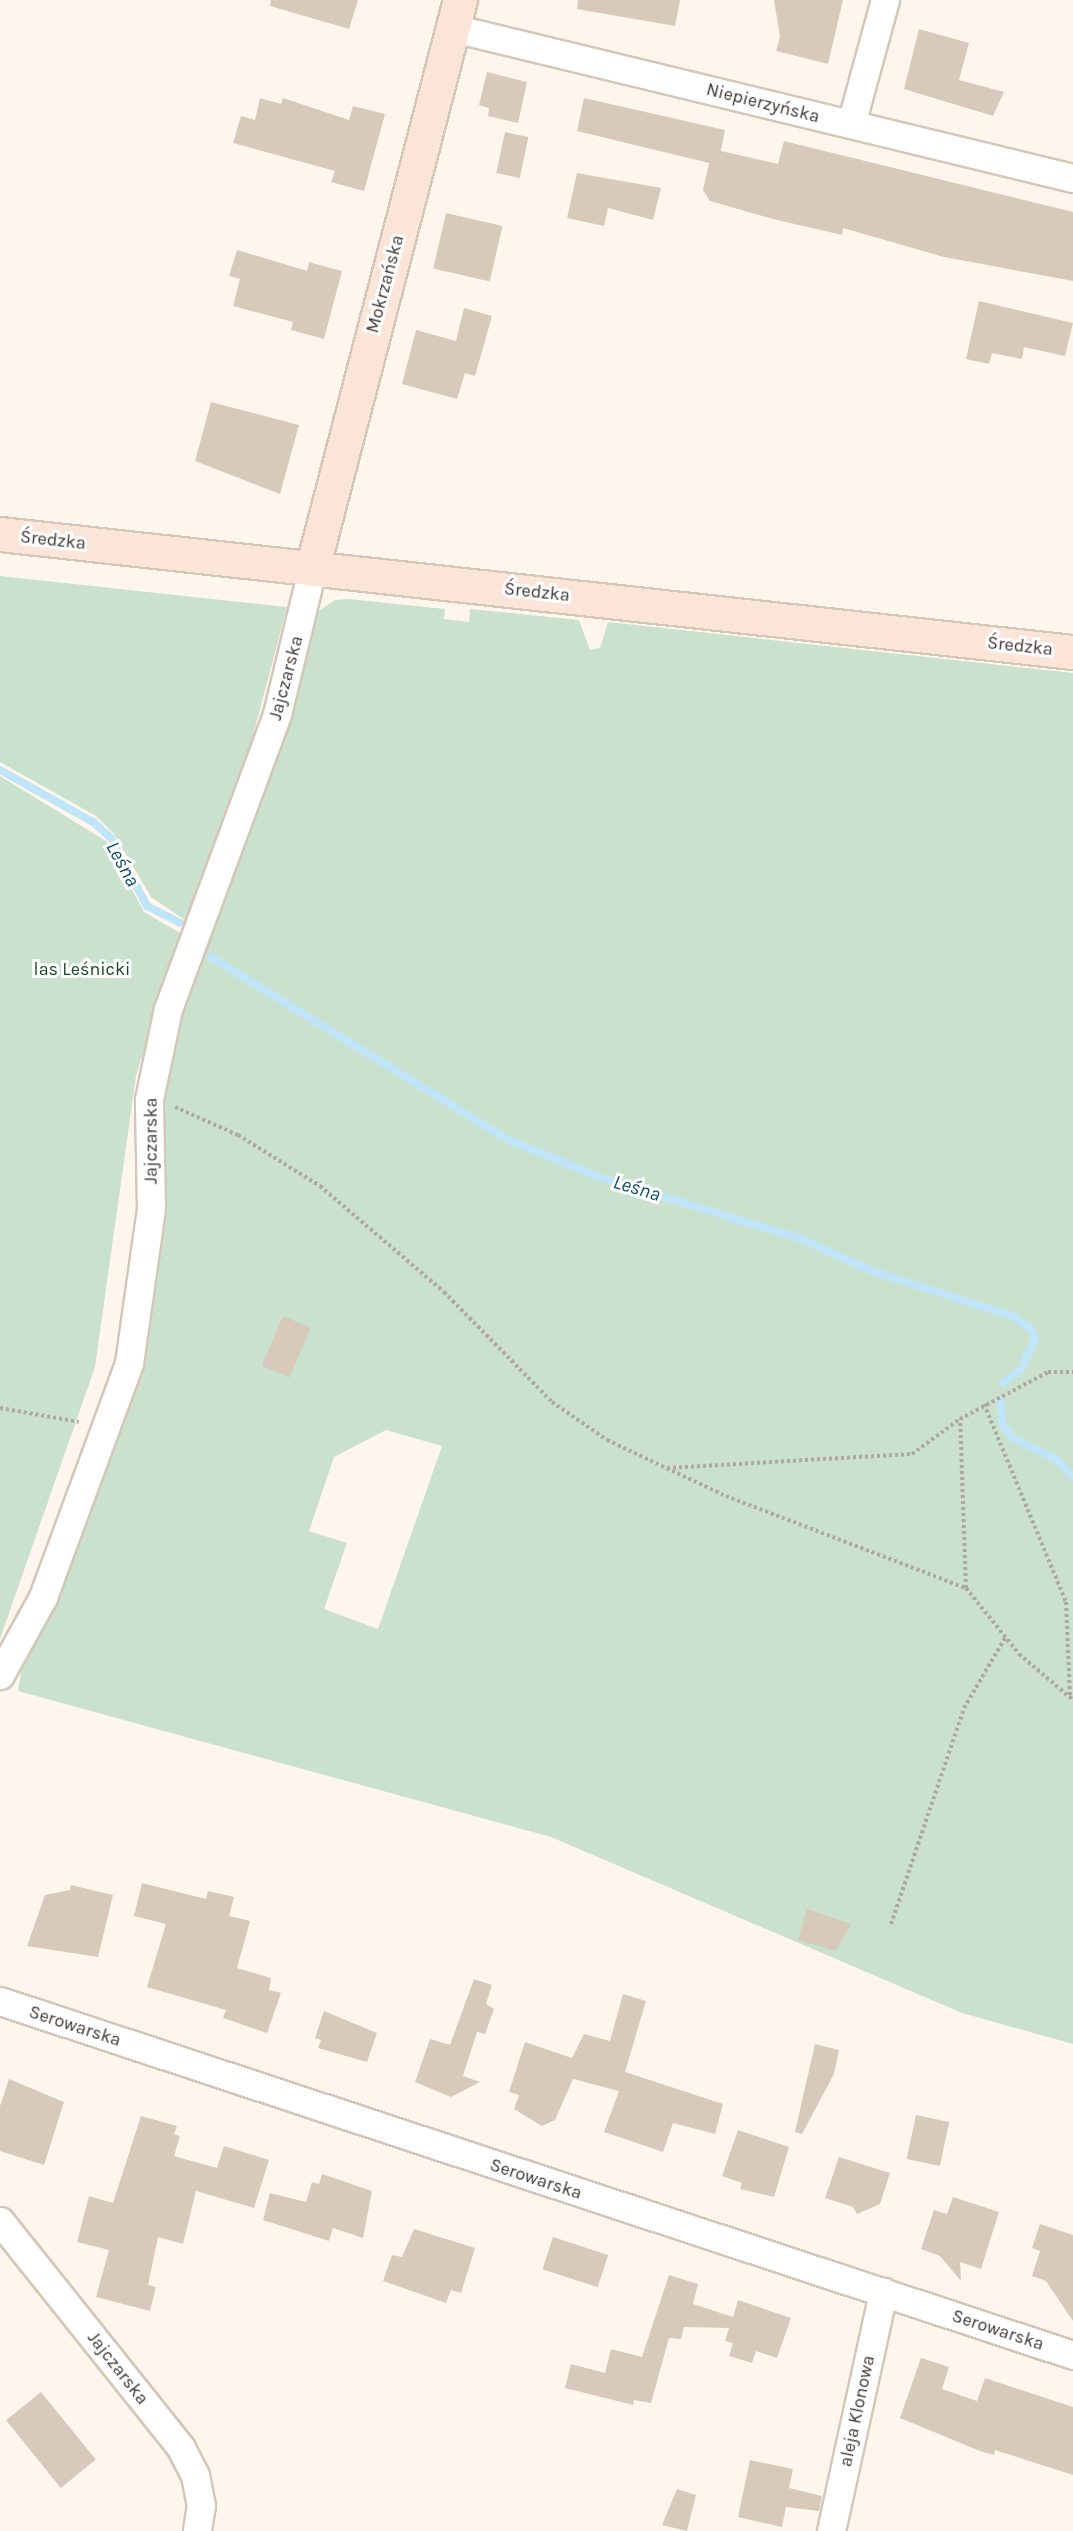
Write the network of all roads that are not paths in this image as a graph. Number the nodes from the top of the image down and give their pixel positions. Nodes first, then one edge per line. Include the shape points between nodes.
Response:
1 (885, 0) edge
2 (456, 14) edge
3 (851, 124) junction
4 (1073, 178) edge
5 (0, 534) edge
6 (312, 569) junction
7 (1073, 652) edge
8 (0, 1675) edge
9 (0, 2001) edge
10 (0, 2221) edge
11 (883, 2292) junction
12 (1073, 2355) edge
13 (196, 2531) edge
14 (831, 2531) edge

1 - 3 street
2 - 3 street, Niepierzyńska
2 - 6 main road, Mokrzańska
3 - 4 street, Niepierzyńska
5 - 6 main road, Średzka
6 - 7 main road, Średzka
6 - 8 street, Jajczarska via 277,714 168,1009 149,1099 151,1208 129,1363 43,1597
9 - 11 street, Serowarska
10 - 13 street, Jajczarska via 181,2448 195,2475 201,2505
11 - 12 street, Serowarska
11 - 14 street, aleja Klonowa

